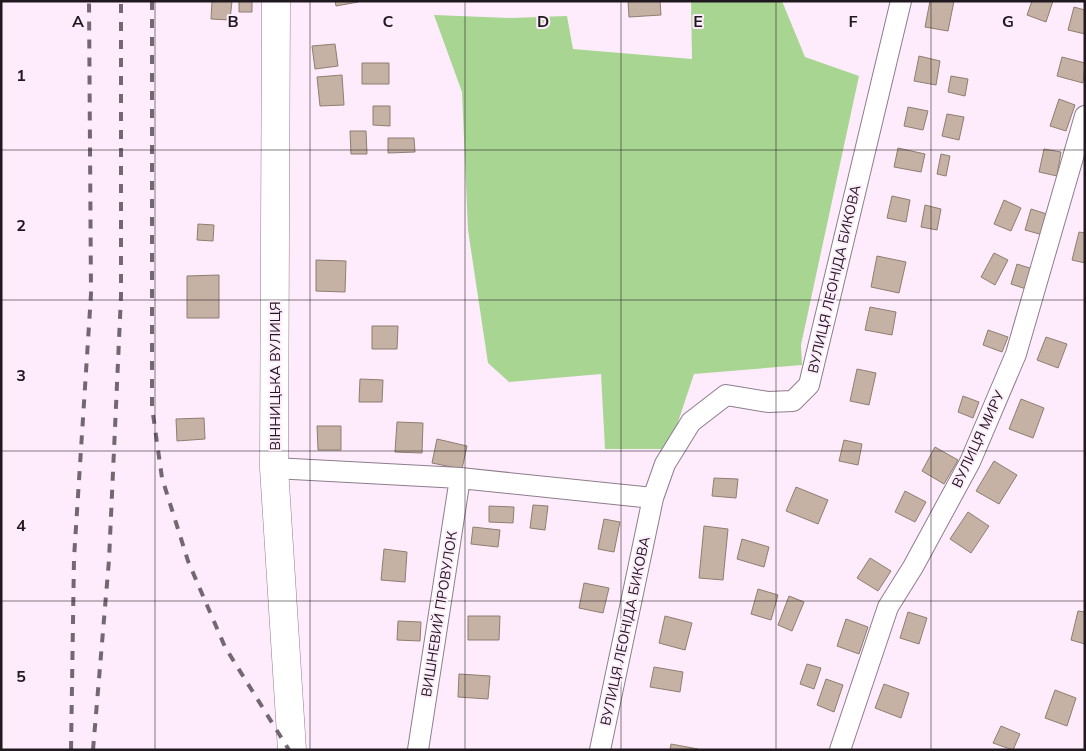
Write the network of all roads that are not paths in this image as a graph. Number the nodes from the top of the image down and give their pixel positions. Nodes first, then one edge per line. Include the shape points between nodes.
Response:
1 (276, 1) edge
2 (901, 1) edge
3 (1085, 116) edge
4 (274, 468) junction
5 (460, 478) junction
6 (652, 498) junction
7 (292, 750) edge
8 (418, 750) edge
9 (600, 750) edge
10 (840, 750) edge

1 - 4 street, ВІННИЦЬКА ВУЛИЦЯ
2 - 6 street, ВУЛИЦЯ ЛЕОНІДА БИКОВА via 809,385 793,401 768,402 726,395 691,422 665,464
3 - 10 street, ВУЛИЦЯ МИРУ via 1016,354 970,462 888,607
4 - 5 street
4 - 7 street, ВІННИЦЬКА ВУЛИЦЯ
5 - 6 street
5 - 8 street, ВИШНЕВИЙ ПРОВУЛОК
6 - 9 street, ВУЛИЦЯ ЛЕОНІДА БИКОВА

